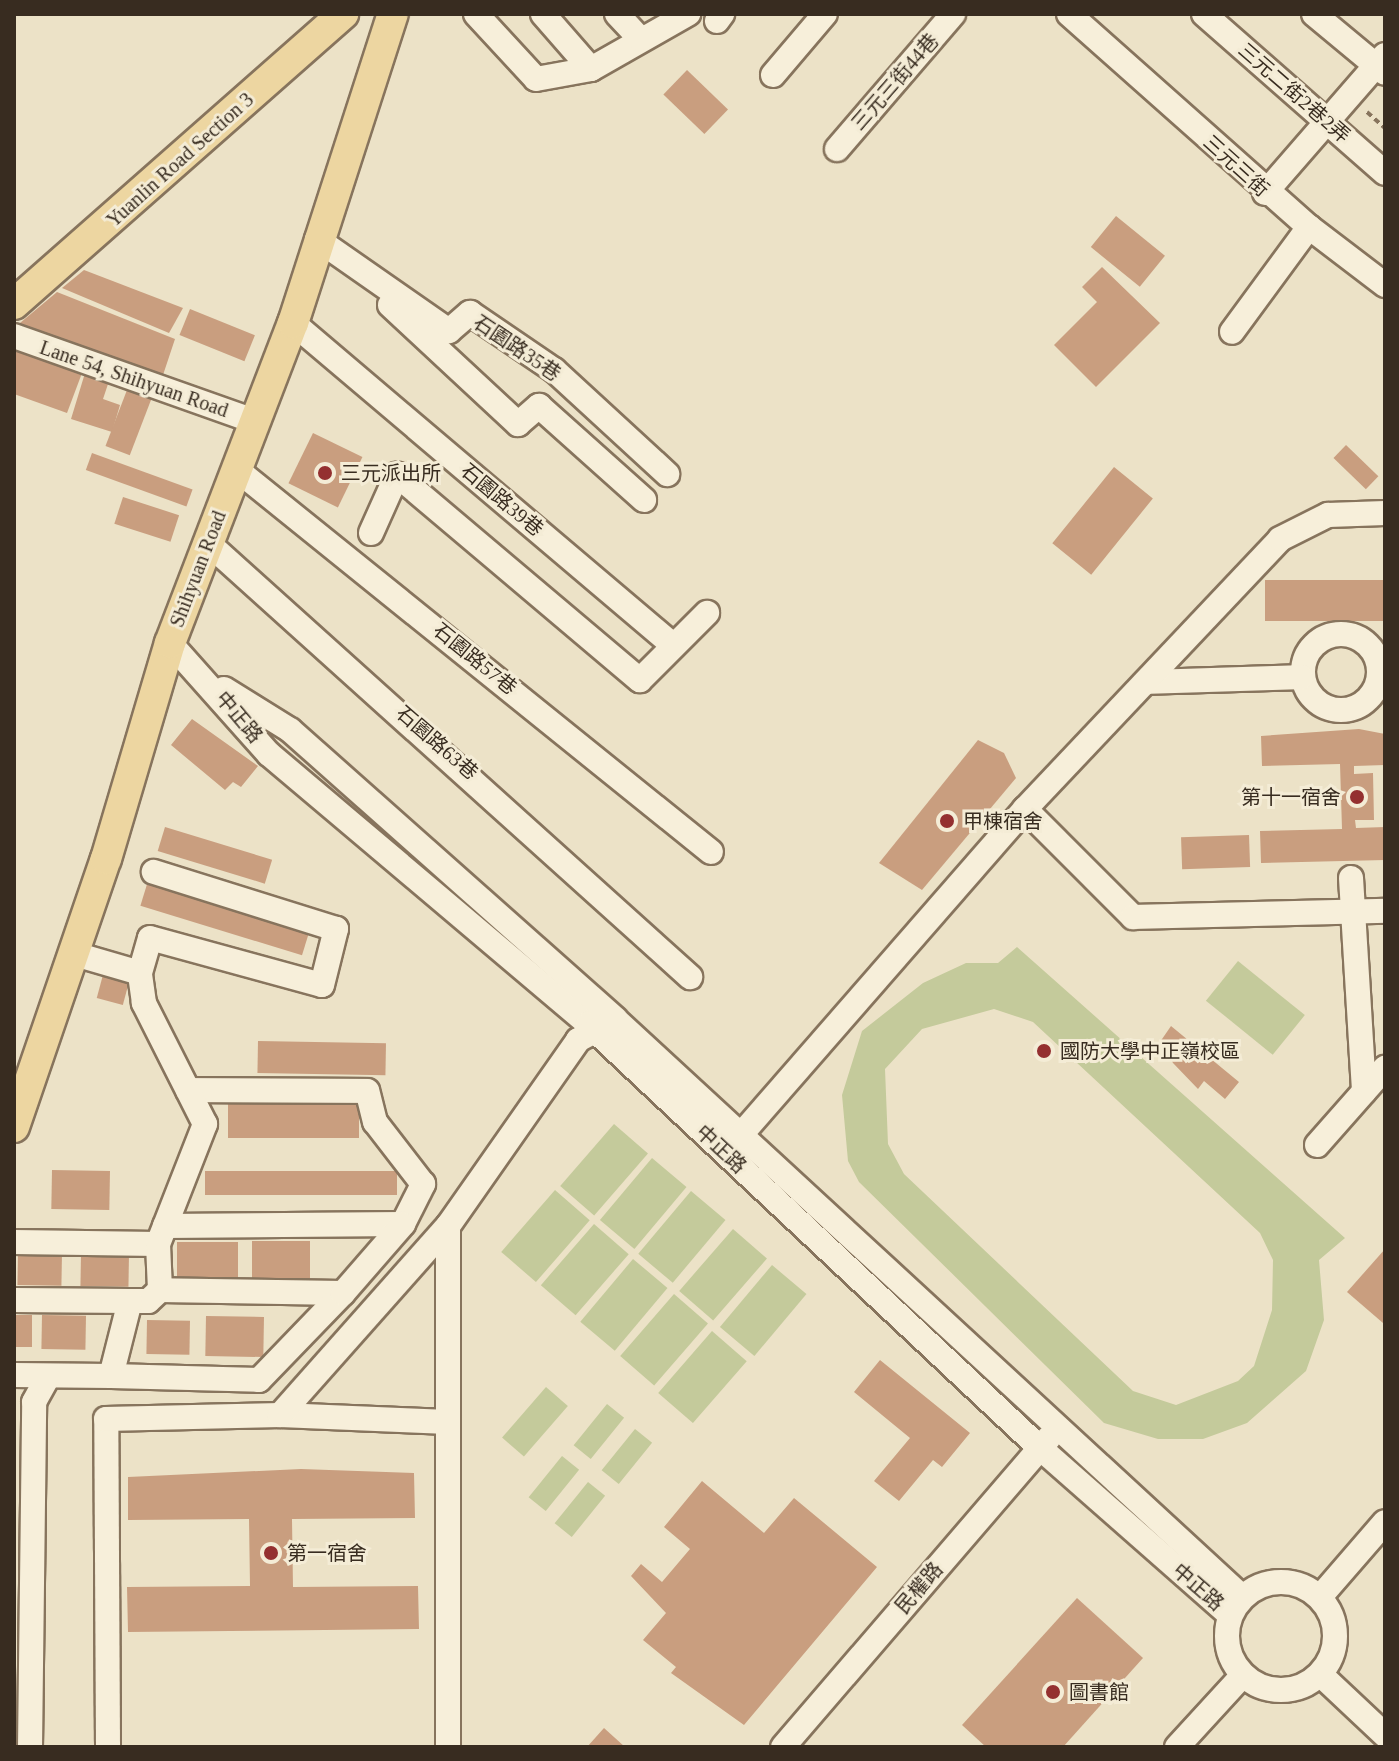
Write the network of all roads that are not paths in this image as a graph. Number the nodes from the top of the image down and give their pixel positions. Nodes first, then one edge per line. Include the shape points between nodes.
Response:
1 (343, 14) edge
2 (393, 14) edge
3 (476, 14) edge
4 (543, 14) edge
5 (617, 14) edge
6 (825, 14) edge
7 (953, 14) edge
8 (1069, 14) edge
9 (1204, 14) edge
10 (1314, 14) edge
11 (684, 15) edge
12 (639, 38) junction
13 (1382, 65) edge
14 (591, 69) junction
15 (773, 75) dead end
16 (1329, 124) junction
17 (837, 149) dead end
18 (1385, 173) edge
19 (1265, 193) junction
20 (1309, 227) junction
21 (317, 239) junction
22 (1385, 285) edge
23 (14, 304) edge
24 (293, 323) junction
25 (1232, 332) dead end
26 (14, 336) edge
27 (254, 421) junction
28 (236, 469) junction
29 (667, 474) dead end
30 (644, 500) dead end
31 (1385, 513) edge
32 (371, 533) dead end
33 (208, 543) junction
34 (707, 613) dead end
35 (170, 643) junction
36 (674, 646) junction
37 (1383, 674) edge
38 (1301, 677) junction
39 (207, 679) junction
40 (1146, 682) junction
41 (1025, 809) junction
42 (711, 852) dead end
43 (154, 872) dead end
44 (1351, 878) dead end
45 (1385, 911) edge
46 (1351, 912) junction
47 (665, 944) dead end
48 (75, 954) junction
49 (140, 973) junction
50 (690, 977) dead end
51 (615, 1019) junction
52 (1385, 1068) edge
53 (188, 1090) junction
54 (1364, 1092) junction
55 (14, 1127) edge
56 (741, 1133) junction
57 (1317, 1145) dead end
58 (725, 1153) junction
59 (403, 1224) junction
60 (448, 1226) junction
61 (162, 1235) junction
62 (14, 1242) edge
63 (160, 1290) junction
64 (343, 1293) junction
65 (14, 1300) edge
66 (130, 1301) junction
67 (14, 1375) edge
68 (111, 1376) junction
69 (48, 1377) junction
70 (280, 1415) junction
71 (448, 1422) junction
72 (1048, 1439) junction
73 (1385, 1522) edge
74 (1320, 1597) junction
75 (1236, 1606) junction
76 (1320, 1674) junction
77 (1243, 1675) junction
78 (1385, 1735) edge
79 (30, 1747) edge
80 (108, 1747) edge
81 (448, 1747) edge
82 (783, 1747) edge
83 (1177, 1747) edge

1 - 23 main road, Yuanlin Road Section 3
2 - 21 main road, Shihyuan Road
3 - 14 street via 536,79
4 - 14 street
5 - 12 street
6 - 15 street
7 - 17 street, 三元三街44巷
8 - 19 street, 三元三街
9 - 16 street, 三元二街2巷2弄
10 - 13 street
11 - 12 street
12 - 14 street
13 - 16 street
16 - 18 street, 三元二街2巷2弄
16 - 19 street
19 - 20 street, 三元三街
20 - 22 street, 三元三街
20 - 25 street
21 - 24 main road, Shihyuan Road
21 - 29 street, 石園路35巷 via 449,331 470,313 482,321 554,370
21 - 30 street via 518,424 539,406
24 - 27 main road, Shihyuan Road
24 - 36 street, 石園路39巷
26 - 27 street, Lane 54, Shihyuan Road
27 - 28 main road, Shihyuan Road
28 - 33 main road, Shihyuan Road
28 - 42 street, 石園路57巷
31 - 40 street via 1328,515 1280,539
32 - 36 street via 397,475 640,680
33 - 35 main road, Shihyuan Road
33 - 47 street, 石園路63巷
33 - 50 street
34 - 36 street
35 - 39 street
35 - 48 main road, Shihyuan Road
37 - 38 street via 1373,695 1356,709 1334,711 1314,701
37 - 38 street via 1367,645 1337,633 1316,642
38 - 40 street
39 - 51 street, 中正路 via 290,730
39 - 58 street, 中正路 via 269,754 588,1024
40 - 41 street
41 - 46 street via 1133,917
41 - 56 street
43 - 49 street via 336,929 322,985 150,938
44 - 46 street
45 - 46 street
46 - 54 street
48 - 49 street
48 - 55 main road, Shihyuan Road
49 - 53 street via 144,1003
51 - 56 street, 中正路
51 - 60 street via 578,1040
52 - 54 street
53 - 59 street via 367,1091 375,1122 423,1184
53 - 61 street via 205,1124
54 - 57 street
56 - 58 street
56 - 72 street, 中正路
58 - 72 street, 中正路
59 - 61 street
59 - 64 street
60 - 70 street
60 - 71 street
61 - 62 street
61 - 63 street
63 - 64 street
63 - 66 street via 148,1301
64 - 68 street via 259,1380
65 - 66 street
66 - 68 street
67 - 69 street
68 - 69 street
69 - 79 street via 34,1402
70 - 71 street
70 - 80 street via 106,1419
71 - 81 street
72 - 75 street, 中正路
72 - 82 street, 民權路
73 - 74 street
74 - 75 street via 1272,1582
74 - 76 street via 1336,1644
75 - 77 street via 1227,1647
76 - 77 street via 1273,1690
76 - 78 street
77 - 83 street

